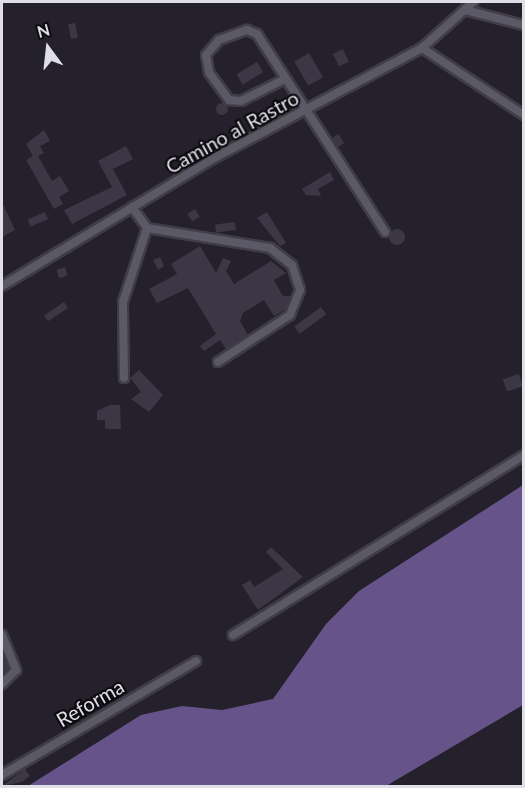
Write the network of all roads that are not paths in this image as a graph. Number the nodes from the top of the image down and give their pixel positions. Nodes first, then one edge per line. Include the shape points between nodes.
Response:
1 (468, 7) edge
2 (524, 25) edge
3 (422, 48) junction
4 (285, 79) junction
5 (302, 111) junction
6 (524, 115) edge
7 (132, 207) junction
8 (147, 228) junction
9 (385, 232) dead end
10 (2, 286) edge
11 (218, 362) dead end
12 (124, 378) dead end
13 (524, 455) edge
14 (2, 635) edge
15 (233, 636) dead end
16 (196, 661) dead end
17 (2, 683) edge
18 (2, 775) edge

1 - 2 street
1 - 3 street, Camino al Rastro
3 - 5 street, Camino al Rastro
3 - 6 street
4 - 4 street via 241,101 229,100 209,72 206,55 219,40 247,30 257,34
4 - 5 street
5 - 7 street, Camino al Rastro
5 - 9 street
7 - 8 street
7 - 10 street, Camino al Rastro
8 - 11 street via 270,248 292,265 300,290 290,315
8 - 12 street via 123,302
13 - 15 street
14 - 17 street via 16,670
16 - 18 street, Reforma

